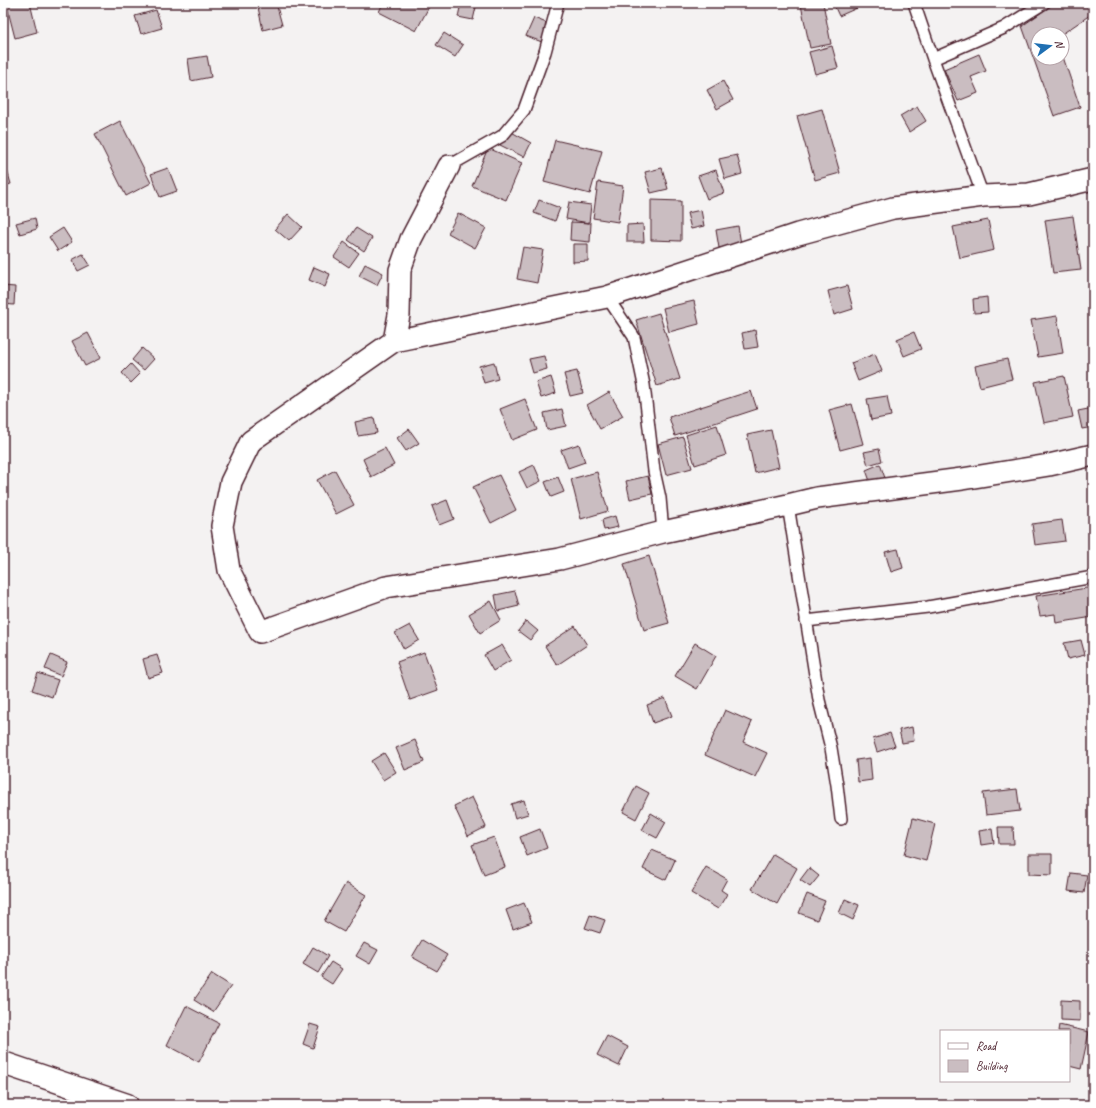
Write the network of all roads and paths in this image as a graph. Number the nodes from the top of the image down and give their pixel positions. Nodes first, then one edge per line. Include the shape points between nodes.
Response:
1 (558, 3) edge
2 (914, 3) edge
3 (1044, 3) edge
4 (933, 59) junction
5 (449, 166) joint
6 (1093, 179) edge
7 (983, 196) junction
8 (607, 298) junction
9 (394, 341) junction
10 (1093, 455) edge
11 (788, 506) junction
12 (663, 532) junction
13 (1093, 577) edge
14 (806, 621) junction
15 (841, 819) dead end
16 (3, 1063) edge
17 (127, 1105) edge

1 - 5 lane via 545,52 524,110 502,136
2 - 4 lane
3 - 4 lane via 1004,28
4 - 7 lane
5 - 9 street via 411,239 400,270 399,315
6 - 7 street via 1029,194
7 - 8 street via 893,208 805,232
8 - 9 street
8 - 12 lane via 634,337 644,385
9 - 12 street via 251,441 231,482 222,526 229,570 260,632 386,587 560,559
10 - 11 street via 962,479 817,498
11 - 12 street
11 - 14 lane
13 - 14 lane via 928,607
14 - 15 lane via 819,700 831,748
16 - 17 highway

